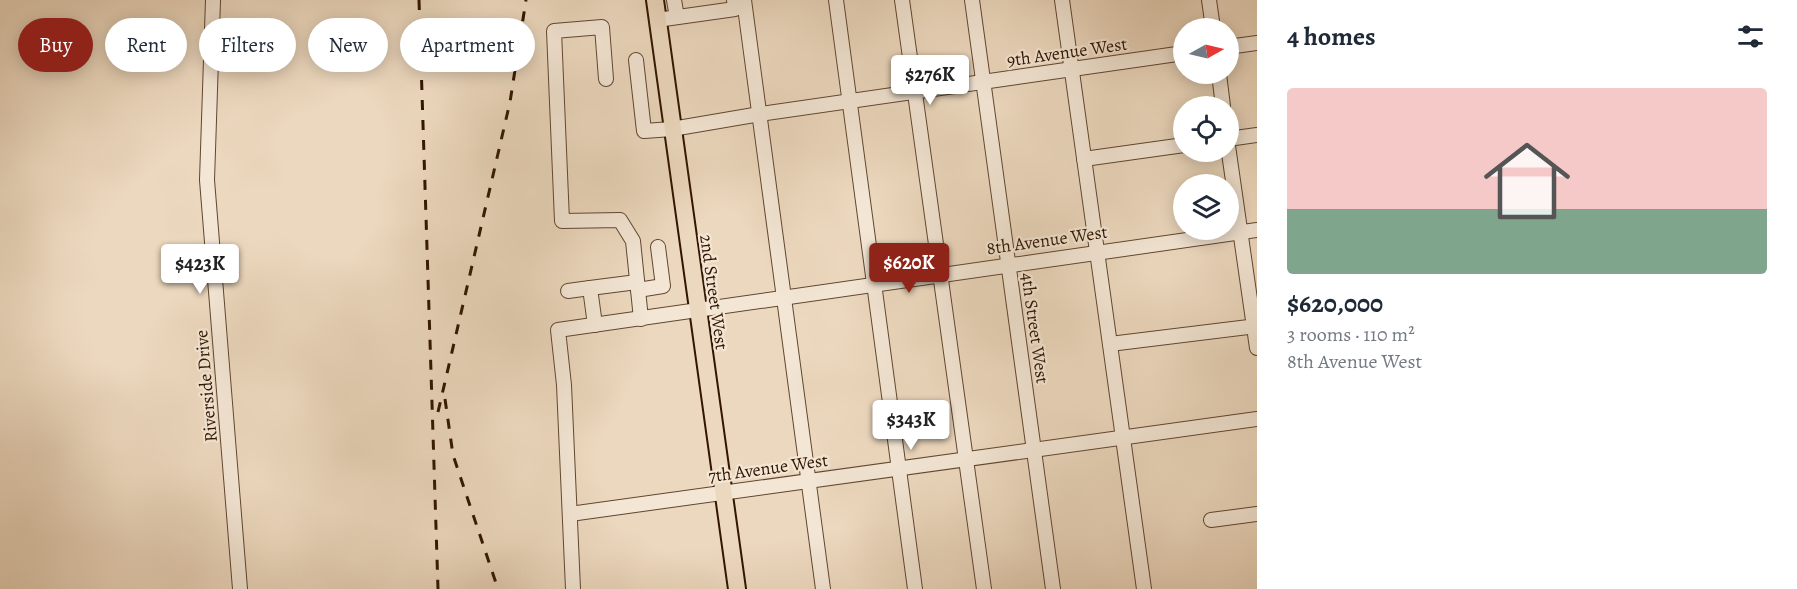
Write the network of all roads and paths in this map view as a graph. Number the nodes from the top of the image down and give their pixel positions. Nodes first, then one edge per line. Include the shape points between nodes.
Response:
1 (213, 0) edge
2 (654, 0) edge
3 (674, 0) edge
4 (734, 0) edge
5 (744, 0) edge
6 (836, 0) edge
7 (902, 0) edge
8 (972, 0) edge
9 (1062, 0) edge
10 (1209, 0) edge
11 (677, 17) junction
12 (1212, 18) edge
13 (657, 20) junction
14 (1257, 43) edge
15 (1239, 45) edge
16 (1173, 55) edge
17 (636, 60) dead end
18 (1072, 70) junction
19 (606, 79) dead end
20 (983, 82) junction
21 (915, 92) junction
22 (850, 101) junction
23 (760, 114) junction
24 (672, 129) junction
25 (1257, 135) edge
26 (1239, 137) edge
27 (1173, 147) edge
28 (1084, 159) junction
29 (1230, 162) edge
30 (1257, 230) edge
31 (1241, 232) junction
32 (658, 247) dead end
33 (1097, 252) junction
34 (1008, 264) junction
35 (941, 273) junction
36 (874, 283) junction
37 (638, 286) junction
38 (590, 288) junction
39 (568, 291) dead end
40 (784, 297) junction
41 (698, 311) junction
42 (641, 319) junction
43 (595, 325) junction
44 (1256, 327) edge
45 (1110, 344) junction
46 (1257, 348) edge
47 (1257, 419) edge
48 (1123, 438) junction
49 (1033, 450) junction
50 (967, 459) junction
51 (898, 469) junction
52 (809, 481) junction
53 (723, 493) junction
54 (570, 514) junction
55 (1257, 514) edge
56 (1211, 520) dead end
57 (240, 589) edge
58 (573, 589) edge
59 (737, 589) edge
60 (823, 589) edge
61 (915, 589) edge
62 (984, 589) edge
63 (1053, 589) edge
64 (1144, 589) edge

1 - 57 street, Riverside Drive via 207,180
2 - 13 main road, 2nd Street West
3 - 11 street
4 - 11 street via 735,9
5 - 23 street
6 - 22 street
7 - 21 street
8 - 20 street, 4th Street West
9 - 18 street
10 - 12 street
11 - 13 street
13 - 24 main road, 2nd Street West
14 - 15 street
16 - 18 street, 9th Avenue West
17 - 24 street, 9th Avenue West via 644,131
18 - 20 street, 9th Avenue West
18 - 28 street
19 - 37 street via 602,27 554,31 561,221 620,220 633,241
20 - 21 street, 9th Avenue West
20 - 34 street, 4th Street West
21 - 22 street, 9th Avenue West
21 - 35 street
22 - 23 street, 9th Avenue West
22 - 36 street
23 - 24 street, 9th Avenue West
23 - 40 street
24 - 41 main road, 2nd Street West
25 - 26 street
27 - 28 street
28 - 33 street
29 - 31 street
30 - 31 street, 8th Avenue West
31 - 33 street, 8th Avenue West
31 - 44 street
32 - 37 street via 663,286
33 - 34 street, 8th Avenue West
33 - 45 street
34 - 35 street, 8th Avenue West
34 - 49 street, 4th Street West
35 - 36 street, 8th Avenue West
35 - 50 street
36 - 40 street, 8th Avenue West
36 - 51 street
37 - 38 street
37 - 42 street
38 - 39 street
38 - 43 street
40 - 41 street, 8th Avenue West
40 - 52 street
41 - 42 street, 8th Avenue West
41 - 53 main road, 2nd Street West
42 - 43 street, 8th Avenue West
43 - 54 street, 8th Avenue West via 558,330
44 - 45 street
44 - 46 street
45 - 48 street
47 - 48 street, 7th Avenue West
48 - 49 street, 7th Avenue West
48 - 64 street
49 - 50 street, 7th Avenue West
49 - 63 street, 4th Street West
50 - 51 street, 7th Avenue West
50 - 62 street
51 - 52 street, 7th Avenue West
51 - 61 street
52 - 53 street, 7th Avenue West
52 - 60 street
53 - 54 street, 7th Avenue West
53 - 59 main road, 2nd Street West
54 - 58 street
55 - 56 street

